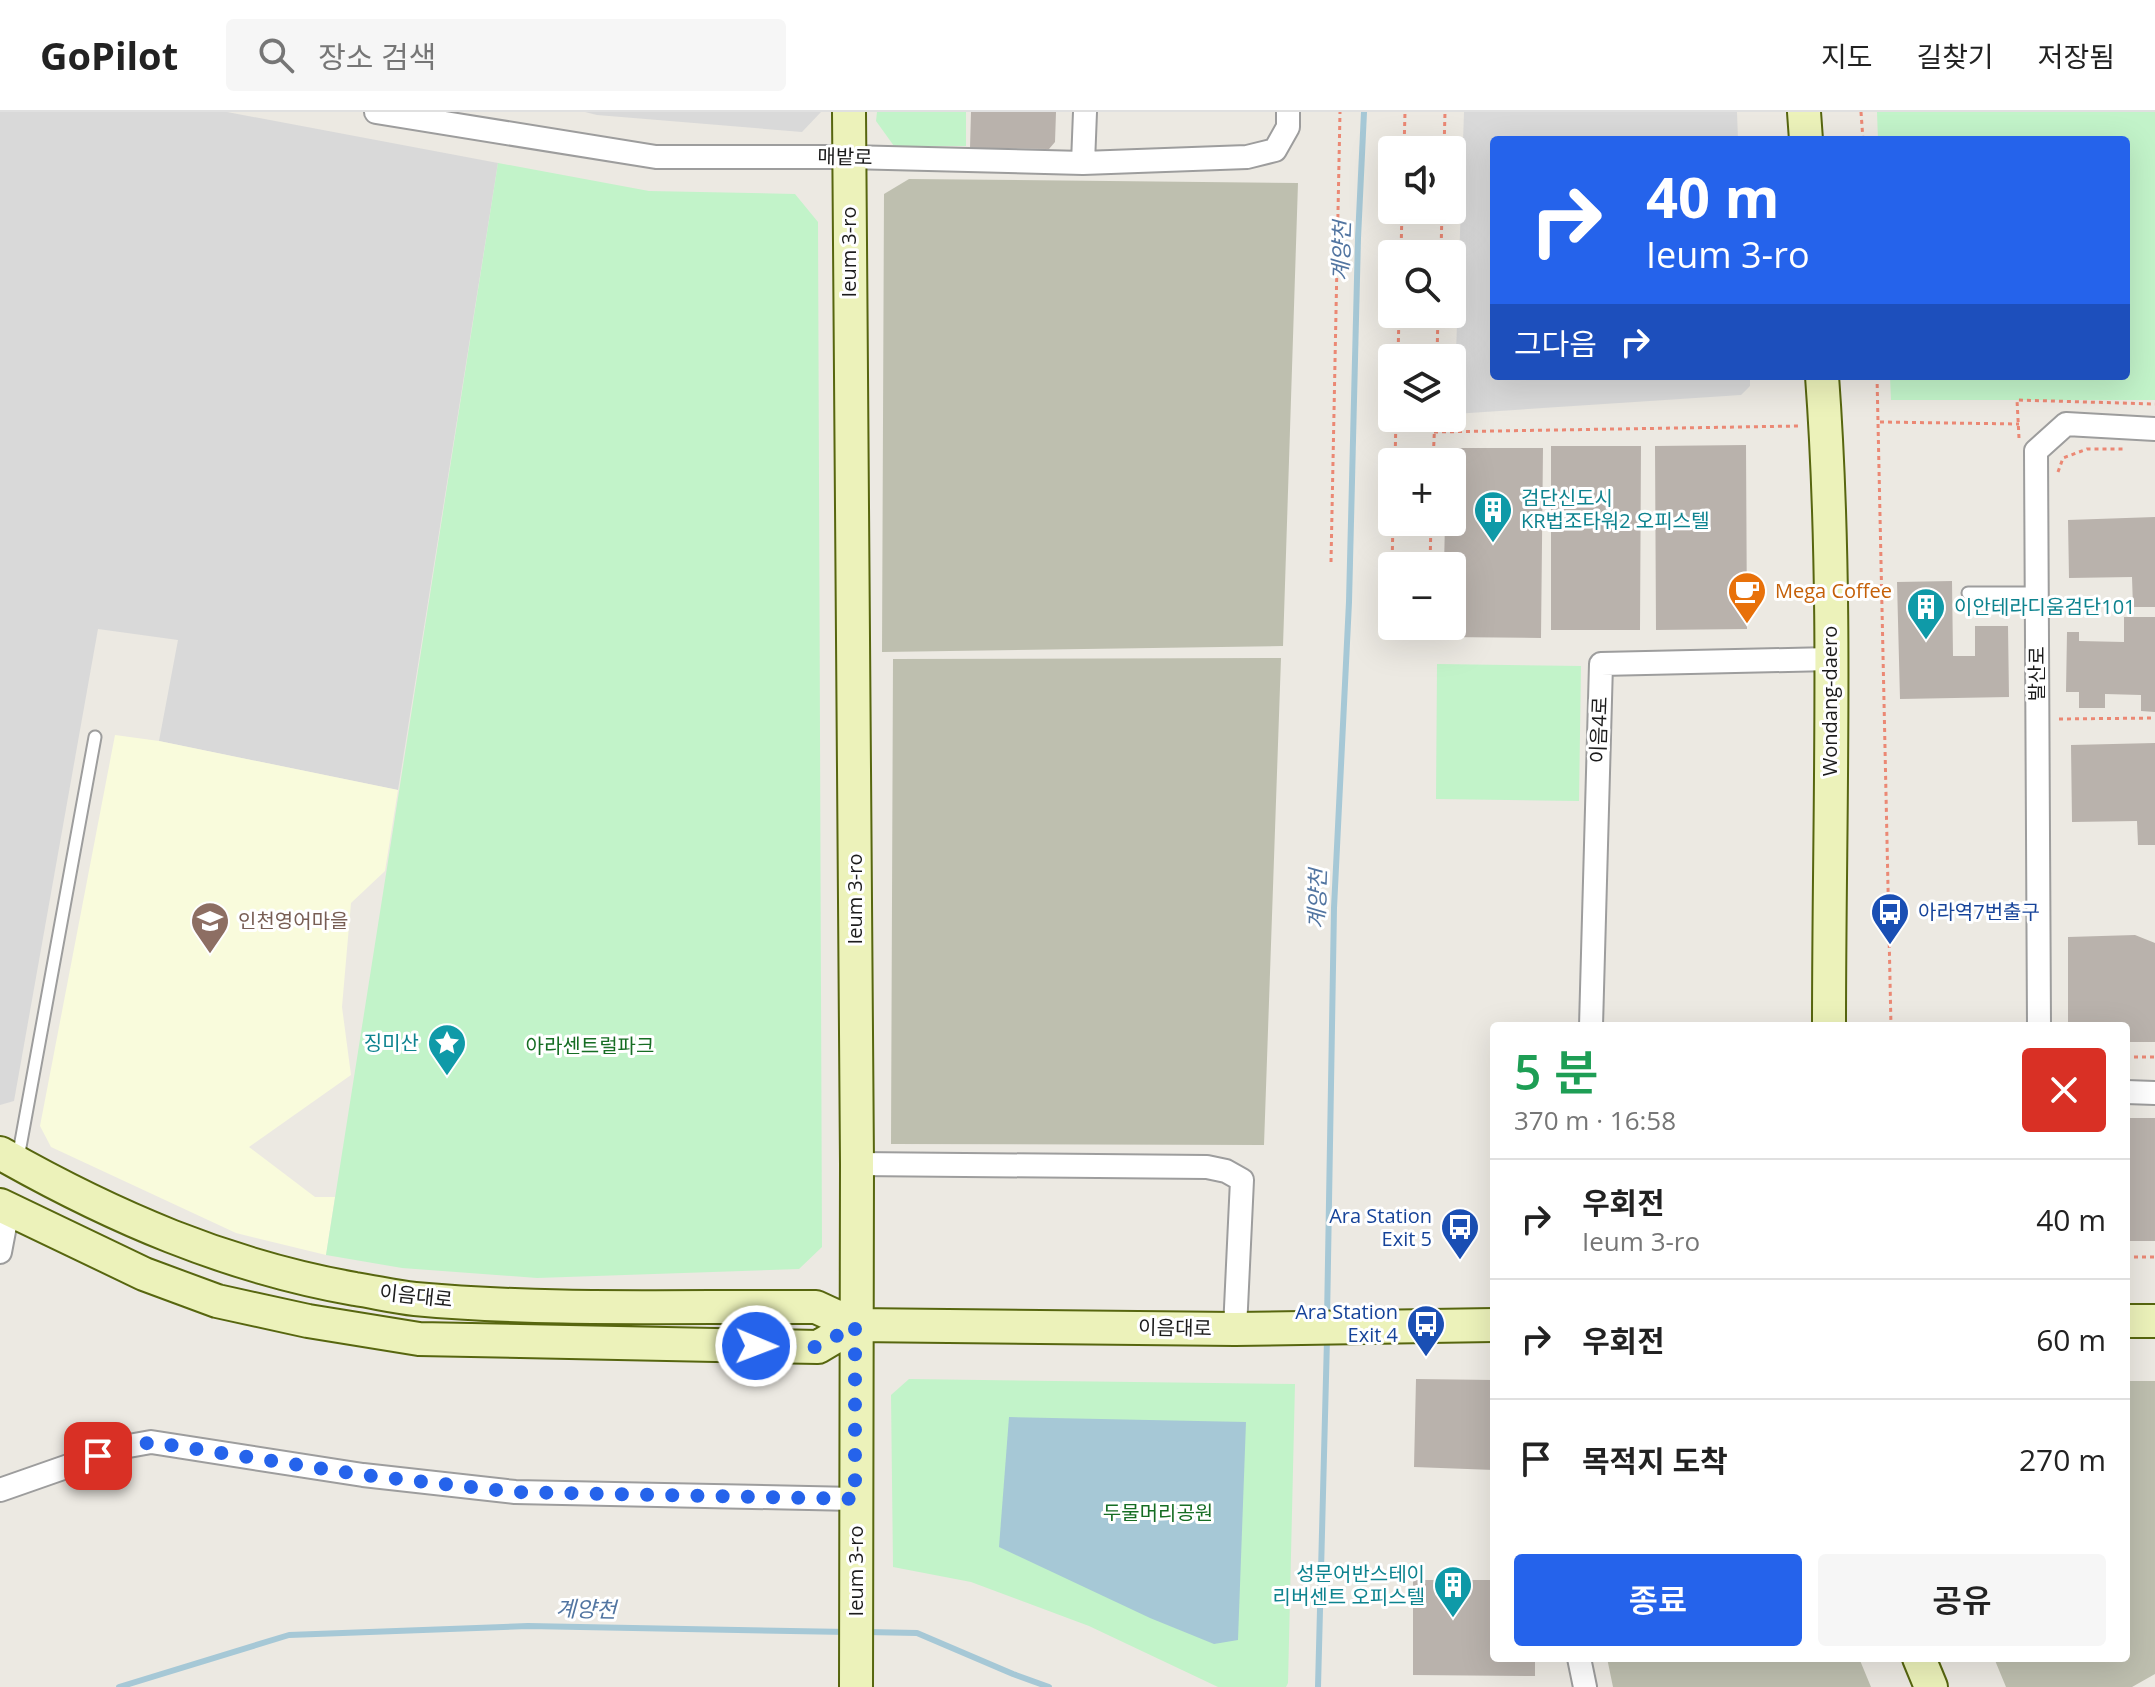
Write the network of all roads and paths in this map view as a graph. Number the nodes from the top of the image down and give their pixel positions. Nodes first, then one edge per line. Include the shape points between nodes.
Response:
1 (378, 112) edge
2 (849, 112) edge
3 (1085, 112) edge
4 (1288, 112) edge
5 (1340, 112) edge
6 (1405, 112) edge
7 (1445, 112) edge
8 (1804, 112) edge
9 (1861, 112) edge
10 (1404, 136) edge
11 (1444, 136) edge
12 (1806, 136) edge
13 (1863, 136) edge
14 (848, 157) junction
15 (1083, 163) junction
16 (1822, 380) edge
17 (1877, 380) edge
18 (1880, 422) junction
19 (2019, 424) dead end
20 (1826, 426) junction
21 (2155, 429) edge
22 (1434, 432) edge
23 (1466, 432) edge
24 (1433, 448) edge
25 (2128, 449) dead end
26 (2053, 484) dead end
27 (1331, 562) dead end
28 (1968, 593) dead end
29 (2037, 593) junction
30 (1830, 659) junction
31 (2155, 718) edge
32 (2055, 719) dead end
33 (95, 737) dead end
34 (1591, 1022) edge
35 (1829, 1022) edge
36 (1891, 1022) edge
37 (2039, 1022) edge
38 (2130, 1057) edge
39 (2155, 1057) edge
40 (2130, 1092) edge
41 (2155, 1093) edge
42 (8, 1157) edge
43 (857, 1164) junction
44 (4, 1208) edge
45 (0, 1252) edge
46 (2130, 1257) edge
47 (2155, 1257) edge
48 (2130, 1321) edge
49 (2155, 1321) edge
50 (855, 1325) junction
51 (1490, 1325) edge
52 (1235, 1329) junction
53 (0, 1490) edge
54 (855, 1499) junction
55 (1580, 1662) edge
56 (1921, 1662) edge
57 (856, 1687) edge
58 (1585, 1687) edge
59 (1931, 1687) edge

1 - 14 street, 매밭로 via 656,157
2 - 14 main road, Ieum 3-ro
3 - 15 street
4 - 15 street, 매밭로 via 1288,127 1275,150 1247,157
5 - 27 path
6 - 10 path
7 - 11 path
8 - 12 main road
9 - 13 path
14 - 15 street, 매밭로
14 - 43 main road, Ieum 3-ro
16 - 20 main road, Wondang-daero
17 - 18 path
18 - 19 path
18 - 36 path
20 - 23 path
20 - 30 main road, Wondang-daero
21 - 29 street, 발산로 via 2066,424 2036,451
22 - 24 path
25 - 26 path via 2087,449 2063,458
28 - 29 lane
29 - 37 street, 발산로
30 - 34 street, 이음4로 via 1601,664
30 - 35 main road, Wondang-daero
31 - 32 path
33 - 42 lane
38 - 39 path
40 - 41 street
42 - 50 main road, 이음대로 via 163,1235 317,1282 414,1299 816,1307
43 - 50 main road, Ieum 3-ro
43 - 52 street via 1226,1171 1242,1180
44 - 45 street
44 - 50 main road, 이음대로 via 144,1274 217,1301 419,1339 818,1347
46 - 47 path
48 - 49 main road
50 - 52 main road, 이음대로
50 - 54 main road, Ieum 3-ro
51 - 52 main road, 이음대로
53 - 54 street via 151,1442 515,1492
54 - 57 main road, Ieum 3-ro
55 - 58 street
56 - 59 main road

